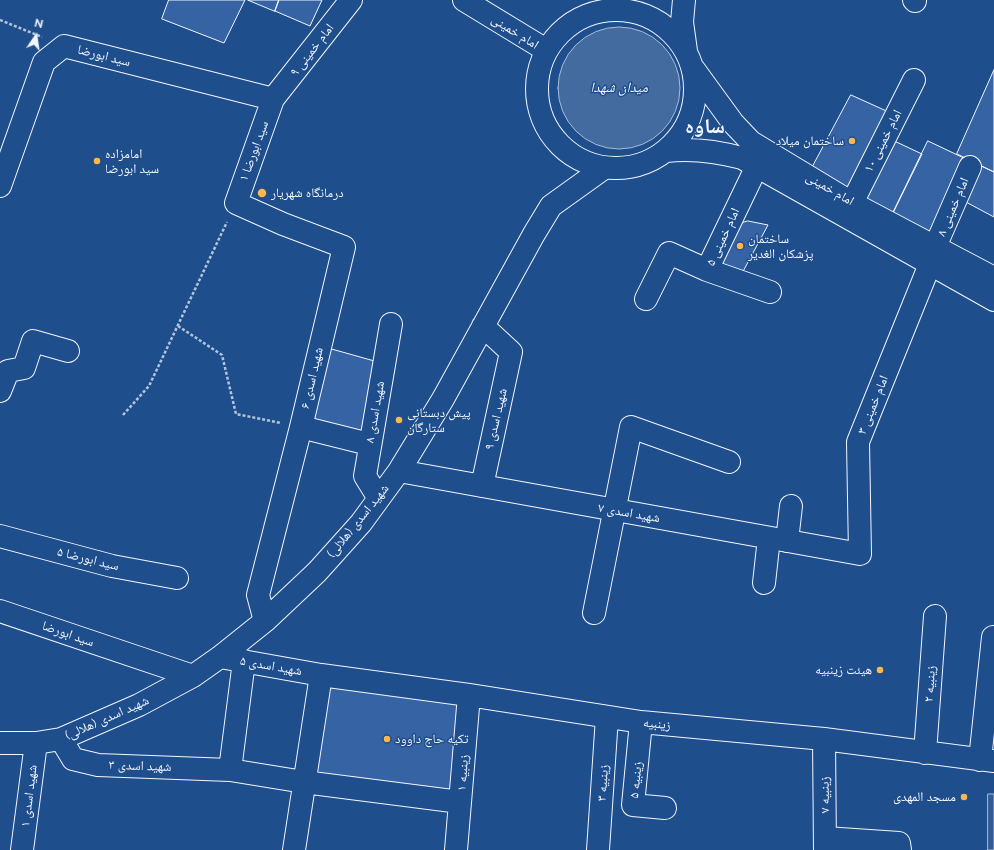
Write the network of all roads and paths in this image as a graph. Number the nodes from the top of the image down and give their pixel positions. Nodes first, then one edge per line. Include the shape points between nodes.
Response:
1 (352, 0) edge
2 (464, 0) edge
3 (684, 0) edge
4 (614, 5) edge
5 (0, 20) edge
6 (64, 46) junction
7 (546, 50) junction
8 (689, 60) junction
9 (914, 80) dead end
10 (273, 99) junction
11 (666, 151) junction
12 (757, 166) junction
13 (970, 167) dead end
14 (604, 168) junction
15 (0, 186) edge
16 (236, 203) junction
17 (852, 203) junction
18 (933, 256) junction
19 (706, 270) junction
20 (994, 278) edge
21 (770, 292) dead end
22 (646, 299) dead end
23 (994, 300) edge
24 (391, 324) dead end
25 (178, 326) junction
26 (483, 326) junction
27 (68, 350) dead end
28 (0, 391) edge
29 (123, 415) dead end
30 (301, 427) junction
31 (369, 444) junction
32 (729, 462) dead end
33 (399, 471) junction
34 (482, 486) junction
35 (378, 498) junction
36 (791, 506) dead end
37 (614, 511) junction
38 (0, 536) edge
39 (778, 539) junction
40 (860, 554) joint
41 (177, 578) dead end
42 (764, 583) dead end
43 (0, 611) edge
44 (594, 613) dead end
45 (935, 616) dead end
46 (265, 621) junction
47 (993, 637) dead end
48 (220, 657) junction
49 (244, 661) junction
50 (322, 675) junction
51 (193, 676) junction
52 (469, 695) junction
53 (607, 717) junction
54 (642, 722) junction
55 (61, 739) junction
56 (824, 739) junction
57 (0, 743) edge
58 (36, 743) junction
59 (925, 753) junction
60 (987, 761) edge
61 (230, 770) junction
62 (304, 782) junction
63 (460, 802) junction
64 (665, 808) dead end
65 (825, 844) edge
66 (22, 850) edge
67 (294, 850) edge
68 (456, 850) edge
69 (598, 850) edge
70 (900, 850) edge

1 - 10 street, امام خمینی ۹
2 - 7 street, امام خمینی
3 - 8 street via 682,22
4 - 7 street via 572,23
4 - 8 street via 648,16 670,31 679,41
5 - 6 path
6 - 10 street, سید ابورضا
6 - 15 street, سید ابورضا via 44,62
7 - 14 street via 539,68 536,87 538,106 544,124 555,140 569,153
8 - 11 street via 695,88 693,108 686,128
8 - 17 street, امام خمینی via 733,123 751,142
9 - 17 street, امام خمینی ۱۰
10 - 16 street, سید ابورضا ۱
11 - 12 street, امام خمینی via 699,150 723,153 742,158
11 - 14 street via 637,166
12 - 18 street, امام خمینی
12 - 19 street, امام خمینی ۵
13 - 18 street, امام خمینی ۸
14 - 26 street, شهید اسدی (هلالی) via 551,206
16 - 25 path
16 - 30 street, شهید اسدی ۶ via 344,247
17 - 18 street, امام خمینی
18 - 20 street, امام خمینی
18 - 23 street, امام خمینی
18 - 40 street, امام خمینی ۳ via 858,442
19 - 21 street, امام خمینی ۵
19 - 22 street via 668,253
24 - 31 street, شهید اسدی ۸
25 - 29 path via 149,386
25 - 30 path via 222,355 236,414
26 - 33 street, شهید اسدی (هلالی)
26 - 34 street, شهید اسدی ۹ via 511,352
27 - 28 street via 34,341 24,368 8,371
30 - 31 street
30 - 46 street, شهید اسدی ۶ via 258,595
31 - 35 street, شهید اسدی ۸ via 364,476
32 - 37 street via 631,427
33 - 34 street, شهید اسدی ۷
33 - 35 street, شهید اسدی (هلالی)
34 - 37 street, شهید اسدی ۷
35 - 46 street, شهید اسدی (هلالی) via 360,523 317,572
36 - 39 street
37 - 39 street, شهید اسدی ۷
37 - 44 street
38 - 41 street, سید ابورضا ۵ via 112,566
39 - 40 street, شهید اسدی ۷
39 - 42 street
43 - 51 street, سید ابورضا
45 - 59 street, زینبیه ۲
46 - 48 street, شهید اسدی (هلالی)
47 - 60 street
48 - 49 street, شهید اسدی ۵
48 - 51 street, شهید اسدی (هلالی)
49 - 50 street, شهید اسدی ۵
49 - 61 street
50 - 52 street, زینبیه
50 - 62 street
51 - 55 street, شهید اسدی (هلالی) via 139,705
52 - 53 street, زینبیه
52 - 63 street, زینبیه ۱
53 - 54 street, زینبیه
53 - 69 street, زینبیه ۳
54 - 56 street, زینبیه
54 - 64 street, زینبیه ۵ via 633,805
55 - 58 street, شهید اسدی (هلالی)
55 - 61 street, شهید اسدی ۳ via 73,759 98,765
56 - 59 street, زینبیه
56 - 65 street, زینبیه ۷
57 - 58 street, شهید اسدی (هلالی)
58 - 66 street, شهید اسدی ۱
59 - 60 street, زینبیه
61 - 62 street, شهید اسدی ۳
62 - 63 street, شهید اسدی ۳
62 - 67 street
63 - 68 street, زینبیه ۱
65 - 70 street via 900,843

